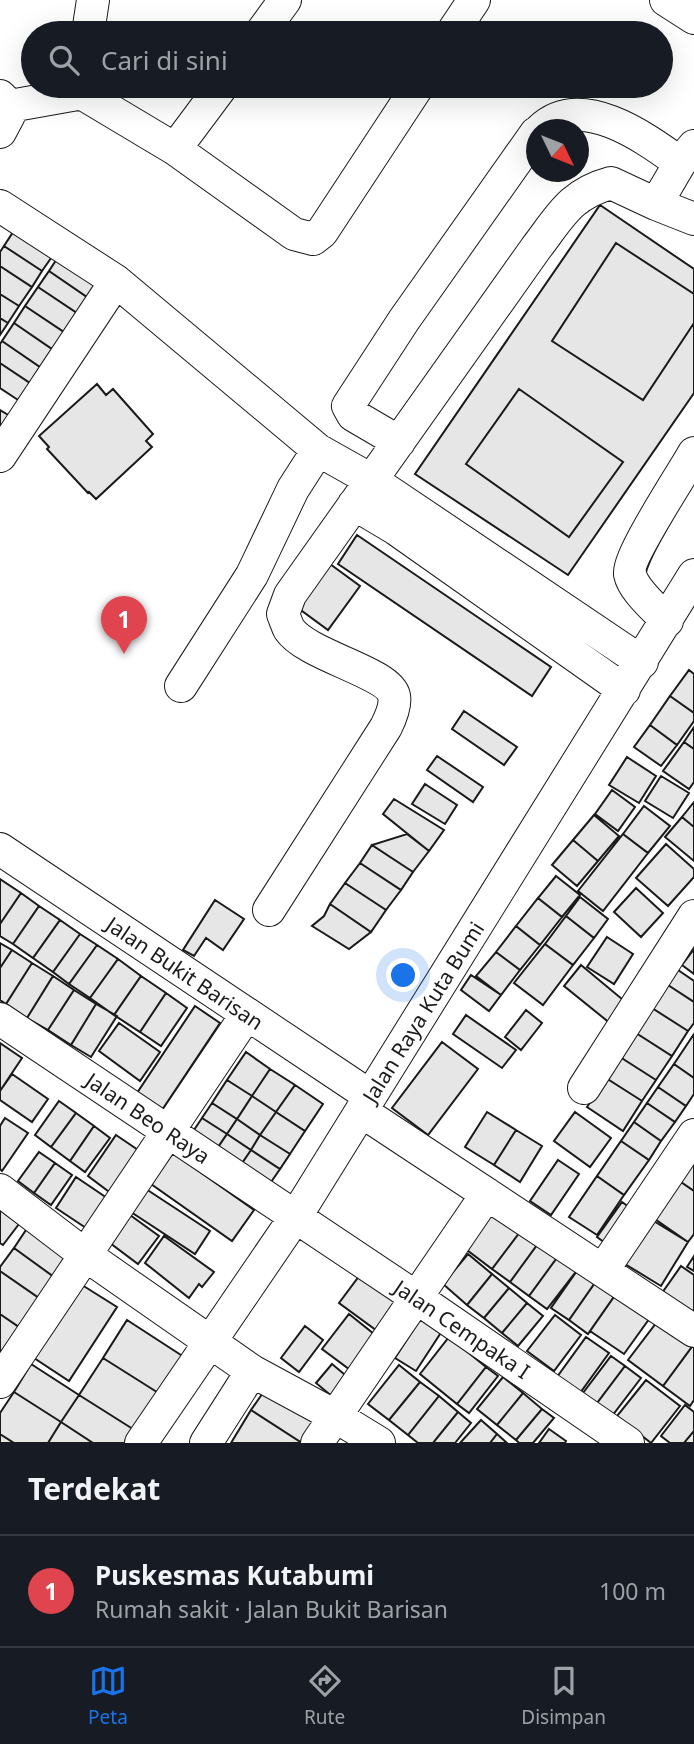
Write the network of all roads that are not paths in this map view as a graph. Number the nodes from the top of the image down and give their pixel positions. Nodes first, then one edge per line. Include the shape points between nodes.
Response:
1 (93, 0) edge
2 (285, 0) edge
3 (474, 0) edge
4 (666, 0) edge
5 (694, 18) edge
6 (90, 21) edge
7 (270, 21) edge
8 (460, 21) edge
9 (50, 98) edge
10 (97, 98) edge
11 (213, 98) edge
12 (410, 98) edge
13 (3, 111) edge
14 (555, 119) edge
15 (526, 148) edge
16 (176, 149) junction
17 (687, 154) edge
18 (656, 204) junction
19 (3, 216) edge
20 (694, 219) edge
21 (116, 281) junction
22 (12, 413) edge
23 (399, 442) junction
24 (318, 450) junction
25 (694, 453) edge
26 (0, 456) edge
27 (363, 493) junction
28 (694, 575) edge
29 (667, 621) junction
30 (642, 662) junction
31 (181, 686) dead end
32 (624, 690) junction
33 (0, 849) edge
34 (269, 910) dead end
35 (694, 916) edge
36 (247, 1014) junction
37 (0, 1019) edge
38 (584, 1088) dead end
39 (366, 1103) junction
40 (169, 1131) junction
41 (694, 1135) edge
42 (0, 1190) edge
43 (487, 1194) junction
44 (296, 1216) junction
45 (84, 1254) junction
46 (603, 1270) junction
47 (417, 1298) junction
48 (694, 1331) edge
49 (210, 1341) junction
50 (252, 1371) junction
51 (0, 1382) edge
52 (335, 1416) junction
53 (141, 1443) edge
54 (206, 1443) edge
55 (317, 1443) edge
56 (379, 1443) edge
57 (628, 1443) edge

1 - 6 street
2 - 7 street
3 - 8 street
4 - 5 street
9 - 13 street
10 - 16 street
11 - 16 street
12 - 16 street via 313,239 294,234
14 - 17 street via 572,113 594,116
15 - 23 street via 348,406 353,415
17 - 18 street
18 - 20 street
18 - 23 street via 611,183 573,199
19 - 21 street
21 - 22 street
21 - 24 street
22 - 26 street
23 - 27 street
24 - 27 street
24 - 31 street via 293,489 253,575
25 - 29 street via 639,547 630,574 640,593
27 - 30 street
27 - 32 street via 396,529
27 - 34 street via 290,595 283,614 290,631 309,646 389,688 394,695 391,716
28 - 29 street, Jalan Raya Kuta Bumi
29 - 30 street, Jalan Raya Kuta Bumi
30 - 32 street, Jalan Raya Kuta Bumi
32 - 39 street, Jalan Raya Kuta Bumi
33 - 36 street, Jalan Bukit Barisan
35 - 38 street
36 - 39 street, Jalan Bukit Barisan
36 - 40 street
37 - 40 street, Jalan Beo Raya
39 - 43 street, Jalan Bukit Barisan
39 - 44 street, Jalan Raya Kuta Bumi
40 - 44 street, Jalan Beo Raya
40 - 45 street
41 - 46 street
42 - 45 street
43 - 46 street, Jalan Bukit Barisan
43 - 47 street
44 - 47 street, Jalan Cempaka I
44 - 49 street, Jalan Raya Kuta Bumi
45 - 49 street
45 - 51 street
46 - 48 street, Jalan Bukit Barisan
47 - 52 street
47 - 57 street, Jalan Cempaka I
49 - 50 street
49 - 53 street, Jalan Raya Kuta Bumi
50 - 52 street
50 - 54 street
52 - 55 street
52 - 56 street

